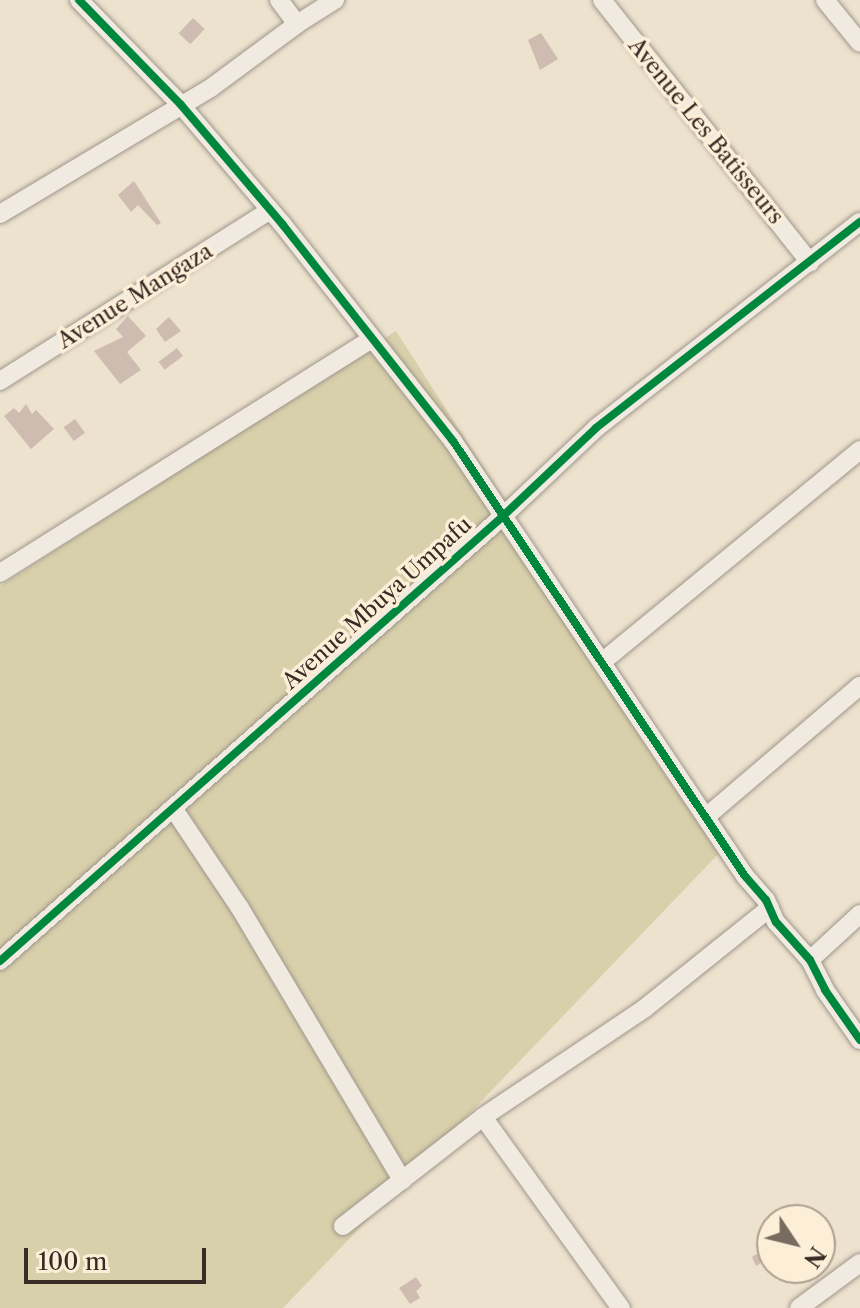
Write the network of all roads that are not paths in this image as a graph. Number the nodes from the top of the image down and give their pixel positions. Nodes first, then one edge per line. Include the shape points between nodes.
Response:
1 (79, 0) edge
2 (279, 0) edge
3 (335, 0) edge
4 (602, 0) edge
5 (825, 0) edge
6 (297, 24) junction
7 (860, 43) edge
8 (181, 105) junction
9 (270, 210) junction
10 (0, 214) edge
11 (860, 222) edge
12 (810, 262) junction
13 (371, 339) junction
14 (0, 381) edge
15 (860, 450) edge
16 (502, 517) junction
17 (0, 573) edge
18 (602, 662) junction
19 (860, 686) edge
20 (173, 808) junction
21 (707, 816) junction
22 (770, 908) junction
23 (860, 914) edge
24 (810, 960) junction
25 (0, 961) edge
26 (860, 1040) edge
27 (483, 1117) junction
28 (402, 1180) junction
29 (343, 1226) dead end
30 (856, 1273) edge
31 (621, 1308) edge
32 (799, 1308) edge

1 - 8 street
2 - 6 street
3 - 6 street
4 - 12 street, Avenue Les Batisseurs
5 - 7 street
6 - 8 street
8 - 9 street
8 - 10 street
9 - 13 street
9 - 14 street, Avenue Mangaza
11 - 12 street, Avenue Mbuya Umpafu
12 - 16 street, Avenue Mbuya Umpafu via 596,428
13 - 16 street via 453,441
13 - 17 street
15 - 18 street
16 - 18 street
16 - 20 street, Avenue Mbuya Umpafu
18 - 21 street
19 - 21 street
20 - 25 street, Avenue Mbuya Umpafu
20 - 28 street via 240,908
21 - 22 street
22 - 24 street
22 - 27 street via 645,1008
23 - 24 street
24 - 26 street
27 - 28 street
27 - 31 street
28 - 29 street
30 - 32 street

